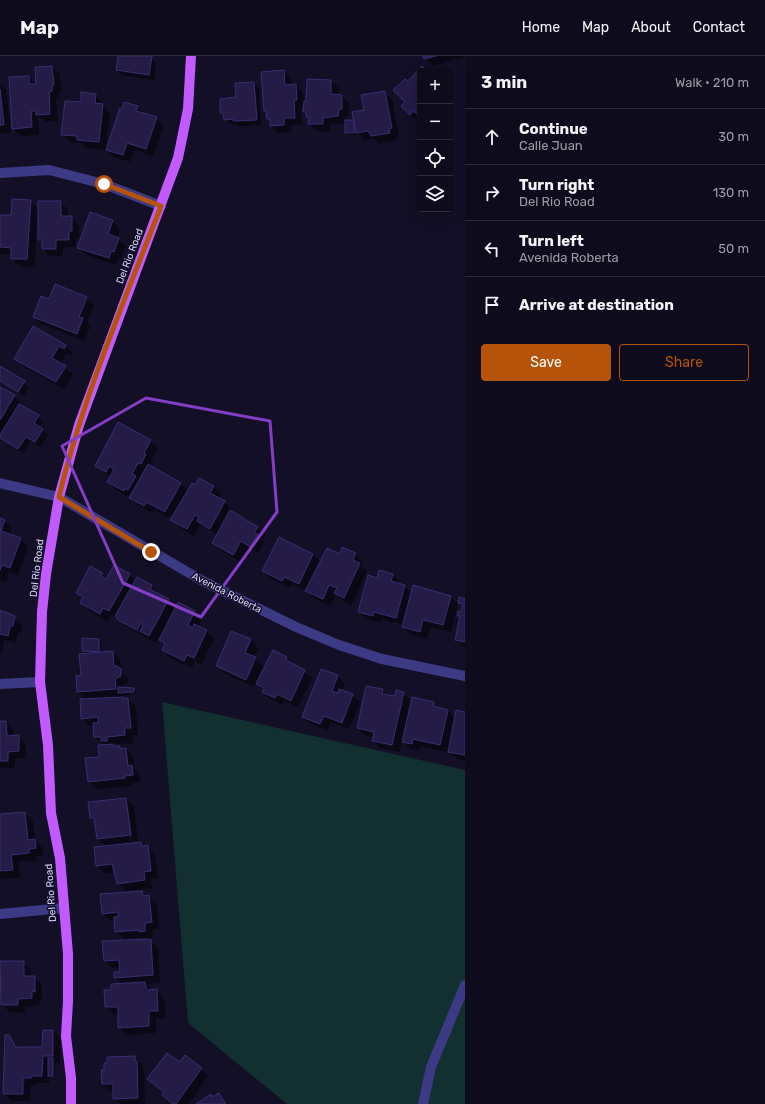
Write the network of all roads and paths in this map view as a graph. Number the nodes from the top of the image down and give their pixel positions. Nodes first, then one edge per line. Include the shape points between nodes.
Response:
1 (191, 56) edge
2 (0, 173) edge
3 (161, 206) junction
4 (0, 483) edge
5 (59, 497) junction
6 (465, 676) edge
7 (40, 682) junction
8 (0, 684) edge
9 (63, 908) junction
10 (0, 914) edge
11 (465, 985) edge
12 (71, 1104) edge
13 (423, 1104) edge

1 - 3 main road, Del Rio Road via 184,134
2 - 3 street via 49,170 104,184
3 - 5 main road, Del Rio Road via 91,390
4 - 5 street, Avenida Roberta
5 - 6 street, Avenida Roberta via 201,580 296,627 382,659
5 - 7 main road, Del Rio Road via 42,612
7 - 8 street
7 - 9 main road, Del Rio Road via 48,745 51,813 60,858
9 - 10 street
9 - 12 main road, Del Rio Road via 68,954 66,1036
11 - 13 street via 431,1067

